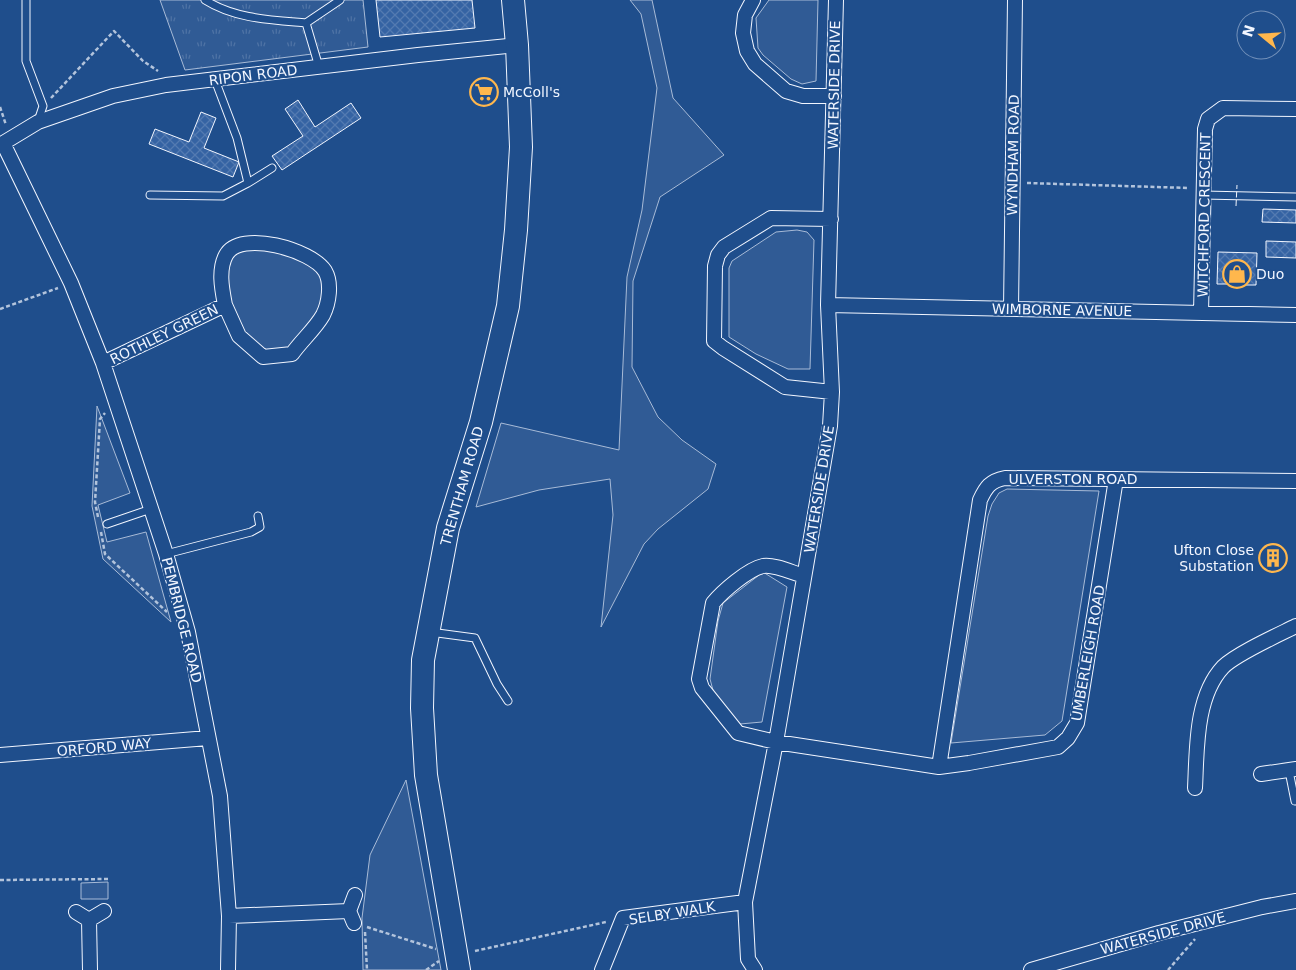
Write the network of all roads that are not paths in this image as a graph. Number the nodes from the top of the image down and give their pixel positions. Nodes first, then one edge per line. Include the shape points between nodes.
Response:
1 (26, 0) edge
2 (206, 0) edge
3 (340, 0) edge
4 (513, 0) edge
5 (753, 0) edge
6 (836, 0) edge
7 (1015, 0) edge
8 (306, 23) junction
9 (518, 45) junction
10 (319, 67) junction
11 (215, 80) junction
12 (834, 96) junction
13 (1296, 109) edge
14 (38, 122) junction
15 (5, 142) edge
16 (272, 168) dead end
17 (248, 183) junction
18 (1204, 190) junction
19 (150, 196) dead end
20 (1296, 197) edge
21 (831, 219) junction
22 (225, 304) junction
23 (828, 305) junction
24 (1011, 309) junction
25 (1202, 313) junction
26 (1296, 315) edge
27 (103, 363) junction
28 (832, 392) junction
29 (1116, 479) junction
30 (1296, 481) edge
31 (151, 509) junction
32 (258, 516) dead end
33 (107, 524) dead end
34 (166, 554) junction
35 (804, 576) junction
36 (1296, 626) edge
37 (427, 632) junction
38 (508, 701) dead end
39 (208, 738) junction
40 (776, 742) junction
41 (0, 756) edge
42 (939, 767) junction
43 (1293, 770) edge
44 (1261, 774) dead end
45 (1195, 788) dead end
46 (1295, 801) edge
47 (355, 895) dead end
48 (745, 902) junction
49 (1296, 902) edge
50 (104, 911) dead end
51 (76, 912) dead end
52 (229, 916) junction
53 (90, 920) junction
54 (452, 959) edge
55 (90, 970) edge
56 (228, 970) edge
57 (602, 970) edge
58 (755, 970) edge
59 (1032, 970) edge

1 - 14 lane via 26,61 43,106
2 - 8 lane via 251,18
3 - 8 lane
4 - 9 main road, TRENTHAM ROAD
5 - 12 street via 745,15 743,33 747,51 755,64 786,91 803,96
6 - 12 street, WATERSIDE DRIVE
7 - 24 street, WYNDHAM ROAD
8 - 10 lane
9 - 10 street, RIPON ROAD
9 - 37 main road, TRENTHAM ROAD via 520,147 508,306 481,422 448,528
10 - 11 street, RIPON ROAD
11 - 14 street, RIPON ROAD via 166,85 114,96
11 - 17 lane via 237,138
12 - 21 street, WATERSIDE DRIVE
13 - 18 street, WITCHFORD CRESCENT via 1223,108 1216,112 1205,129
14 - 15 street, RIPON ROAD
15 - 27 street, PEMBRIDGE ROAD via 72,283
16 - 17 lane
17 - 19 lane via 223,196
18 - 20 lane
18 - 25 street, WITCHFORD CRESCENT
21 - 23 street, WATERSIDE DRIVE
21 - 28 street via 771,218 724,247 715,266 713,330 714,342 786,387
22 - 22 street, ROTHLEY GREEN via 221,281 226,254 234,247 249,242 268,244 312,258 325,270 330,283 323,314 292,354 263,357 239,336
22 - 27 street, ROTHLEY GREEN
23 - 24 street, WIMBORNE AVENUE
23 - 28 street, WATERSIDE DRIVE
24 - 25 street, WIMBORNE AVENUE
25 - 26 street, WIMBORNE AVENUE
27 - 31 street, PEMBRIDGE ROAD
28 - 35 street, WATERSIDE DRIVE via 830,426
29 - 30 street, ULVERSTON ROAD
29 - 42 street, UMBERLEIGH ROAD via 1077,723 1073,731 1058,746
29 - 42 street, ULVERSTON ROAD via 1004,478 993,481 986,488 978,507
31 - 33 lane
31 - 34 street, PEMBRIDGE ROAD
32 - 34 lane via 260,527 251,532
34 - 39 street, PEMBRIDGE ROAD via 188,632
35 - 40 street, WATERSIDE DRIVE
35 - 40 street, UMBERLEIGH ROAD via 764,565 720,595 713,603 700,678 702,688 738,733
36 - 45 street via 1223,667 1207,695
37 - 38 lane via 475,638
37 - 54 main road, TRENTHAM ROAD via 422,660 426,775
39 - 41 street, ORFORD WAY
39 - 52 street, PEMBRIDGE ROAD via 220,796
40 - 42 street, UMBERLEIGH ROAD
40 - 48 street, WATERSIDE DRIVE
43 - 44 street
43 - 46 lane
47 - 52 street via 356,920
48 - 57 street, SELBY WALK via 624,918
48 - 58 street, WATERSIDE DRIVE via 748,959
49 - 59 street, WATERSIDE DRIVE via 1210,920 1072,956
50 - 53 street
51 - 53 street
52 - 56 street, PEMBRIDGE ROAD
53 - 55 street

